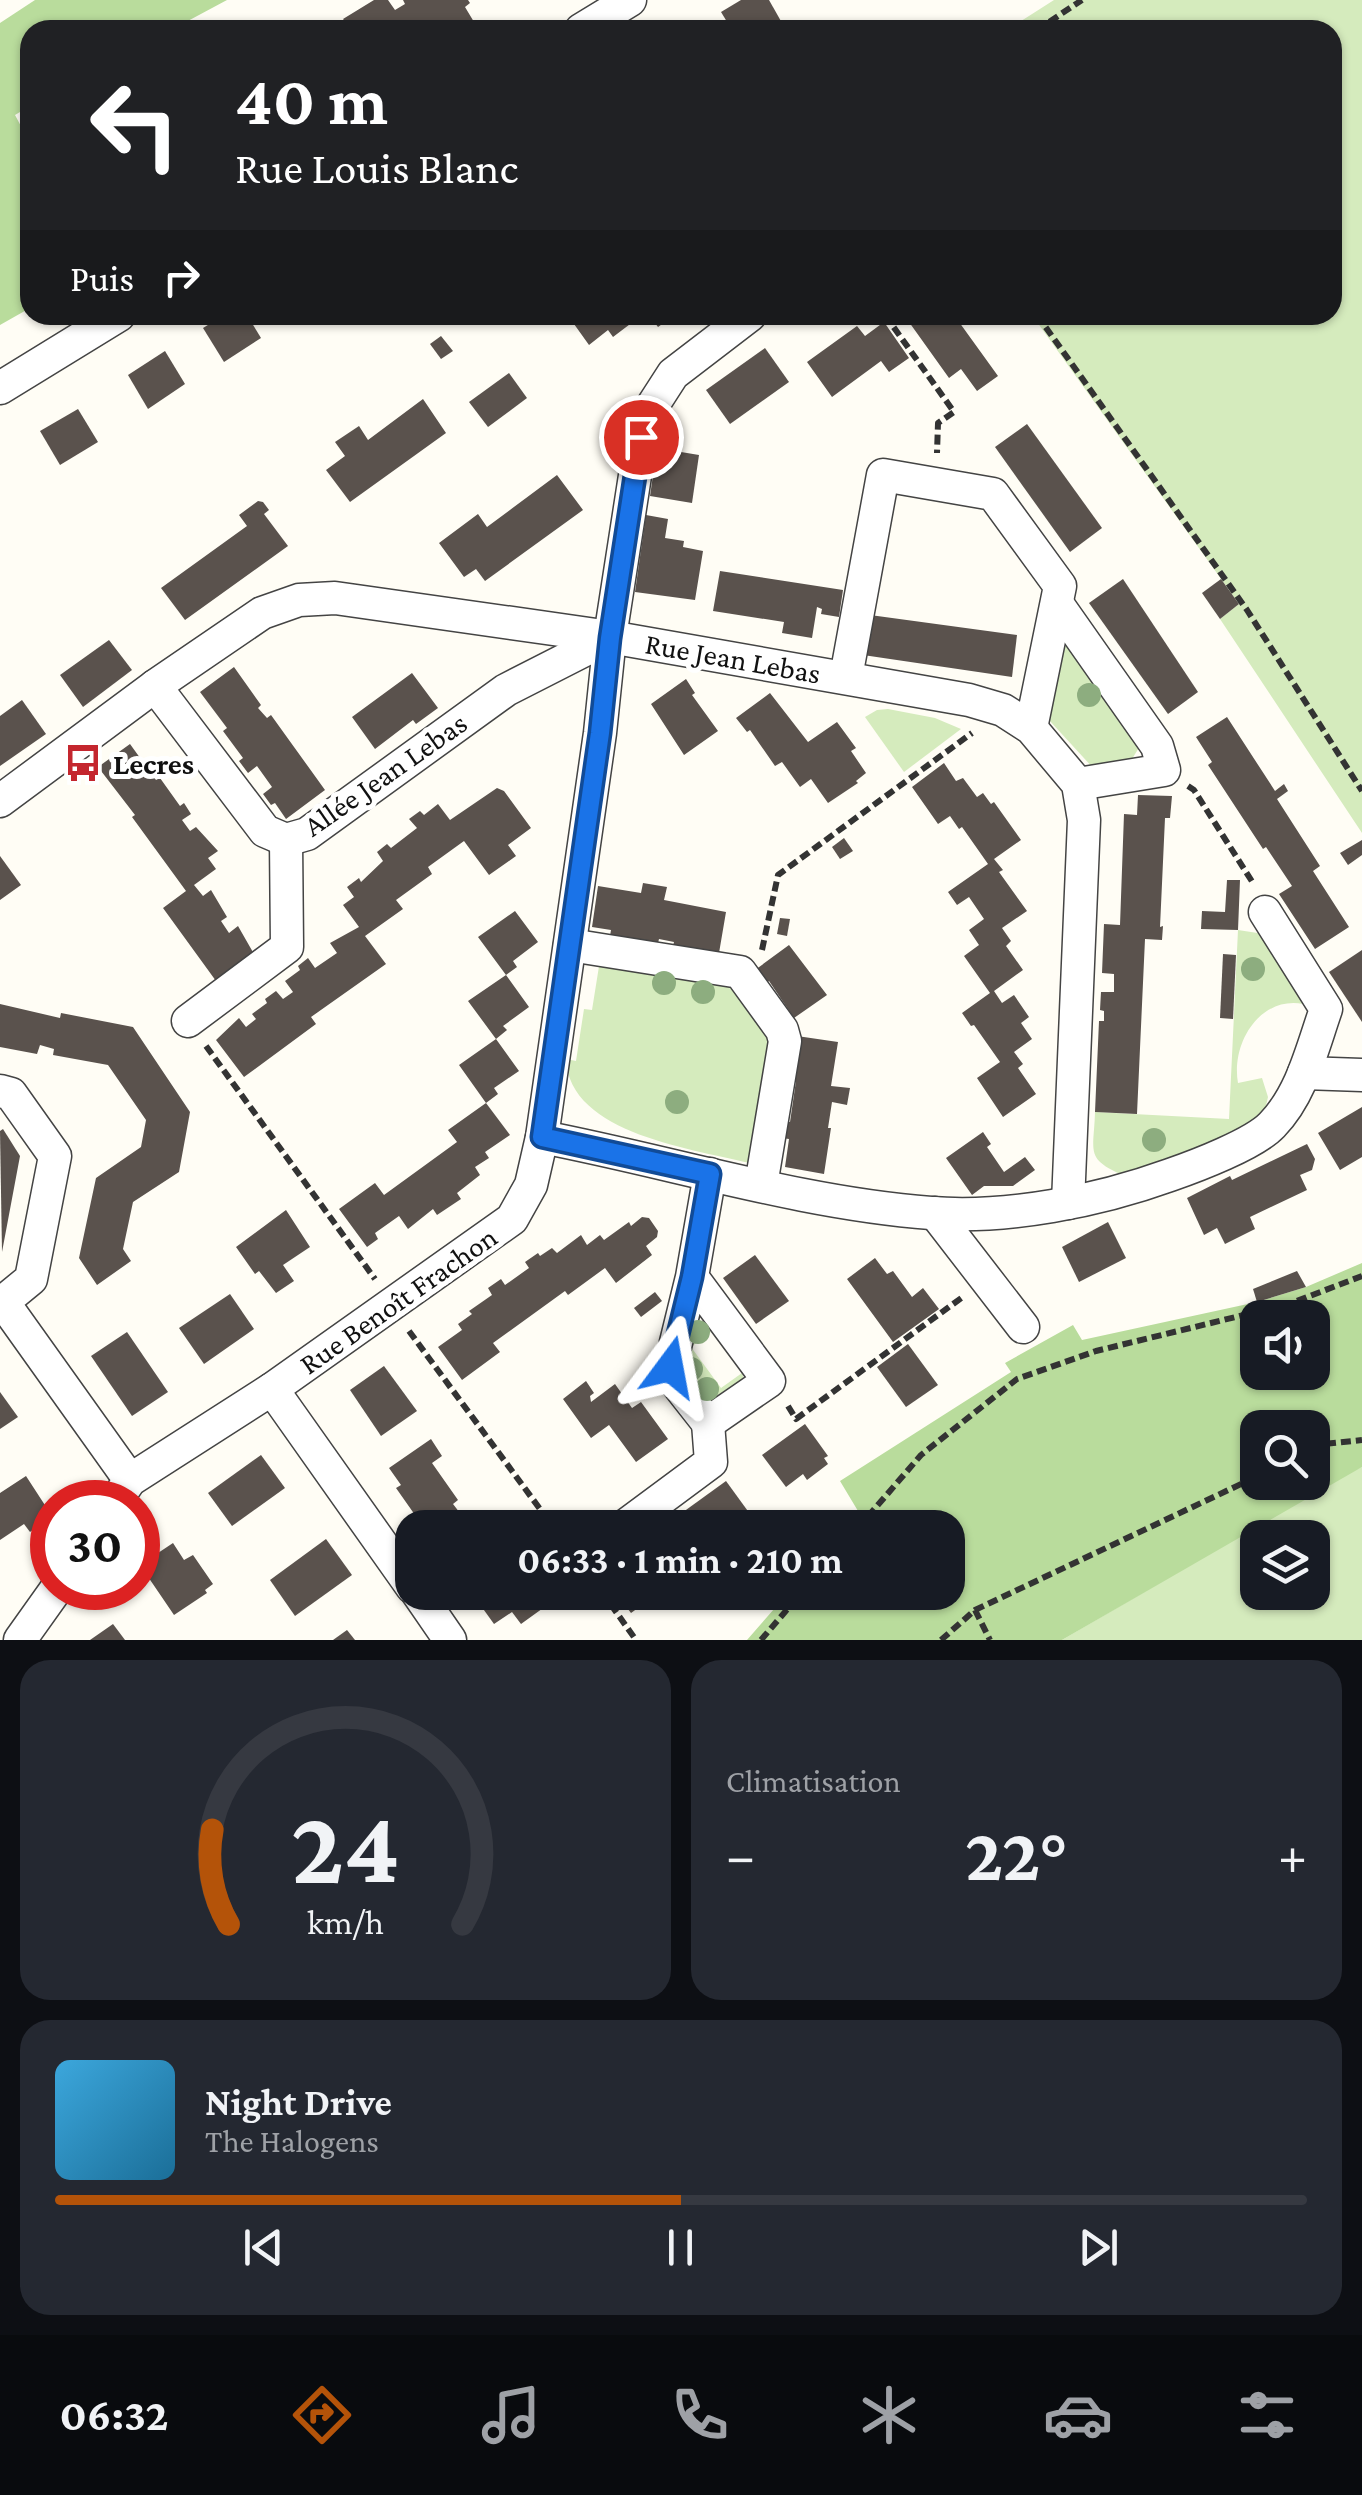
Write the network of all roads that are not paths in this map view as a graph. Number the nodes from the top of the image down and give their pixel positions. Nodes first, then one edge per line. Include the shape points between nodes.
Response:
1 (630, 0) edge
2 (598, 20) edge
3 (103, 325) edge
4 (737, 325) edge
5 (0, 388) edge
6 (1058, 604) junction
7 (610, 638) junction
8 (846, 677) junction
9 (155, 686) junction
10 (1032, 728) junction
11 (1078, 784) junction
12 (0, 800) edge
13 (286, 840) junction
14 (1265, 912) road end
15 (570, 945) junction
16 (188, 1021) road end
17 (1304, 1073) junction
18 (1362, 1074) edge
19 (0, 1091) edge
20 (542, 1137) junction
21 (710, 1174) junction
22 (761, 1184) junction
23 (1068, 1202) junction
24 (935, 1213) junction
25 (692, 1277) junction
26 (1, 1303) edge
27 (1024, 1327) dead end
28 (272, 1389) junction
29 (708, 1423) junction
30 (116, 1480) edge
31 (139, 1480) edge
32 (646, 1510) edge
33 (395, 1563) edge
34 (41, 1610) edge
35 (428, 1610) edge
36 (20, 1640) edge
37 (450, 1640) edge

1 - 2 street
3 - 5 street
4 - 7 street, Rue Benoît Frachon via 673,374 652,405 641,437
6 - 8 street via 1060,586 993,494 883,475
6 - 10 street
6 - 11 street via 1157,746 1164,770
7 - 8 street, Rue Jean Lebas
7 - 9 street, Rue Jean Lebas via 335,598 299,600 262,613
7 - 13 street, Allée Jean Lebas via 506,690 307,834
7 - 15 street, Rue Benoît Frachon
8 - 10 street, Rue Jean Lebas via 969,700
9 - 12 street, Rue Jean Lebas
9 - 13 street, Allée Jean Lebas via 265,831
10 - 11 street, Rue Jean Lebas
11 - 23 street via 1084,820
13 - 16 street via 287,947
14 - 17 street via 1326,1009
15 - 20 street, Rue Benoît Frachon
15 - 22 street via 740,972 785,1041
17 - 18 street
17 - 23 street via 1269,1128 1203,1163 1121,1193
19 - 26 street via 12,1094 54,1156 31,1279
20 - 21 street
20 - 28 street, Rue Benoît Frachon via 531,1185 512,1219
21 - 22 street
21 - 25 street
22 - 24 street via 859,1206
23 - 24 street
24 - 27 street
25 - 29 street via 670,1367
25 - 29 street via 769,1381
26 - 30 street
28 - 31 street, Rue Benoît Frachon
28 - 33 street
29 - 32 street via 711,1462
34 - 36 street
35 - 37 street

